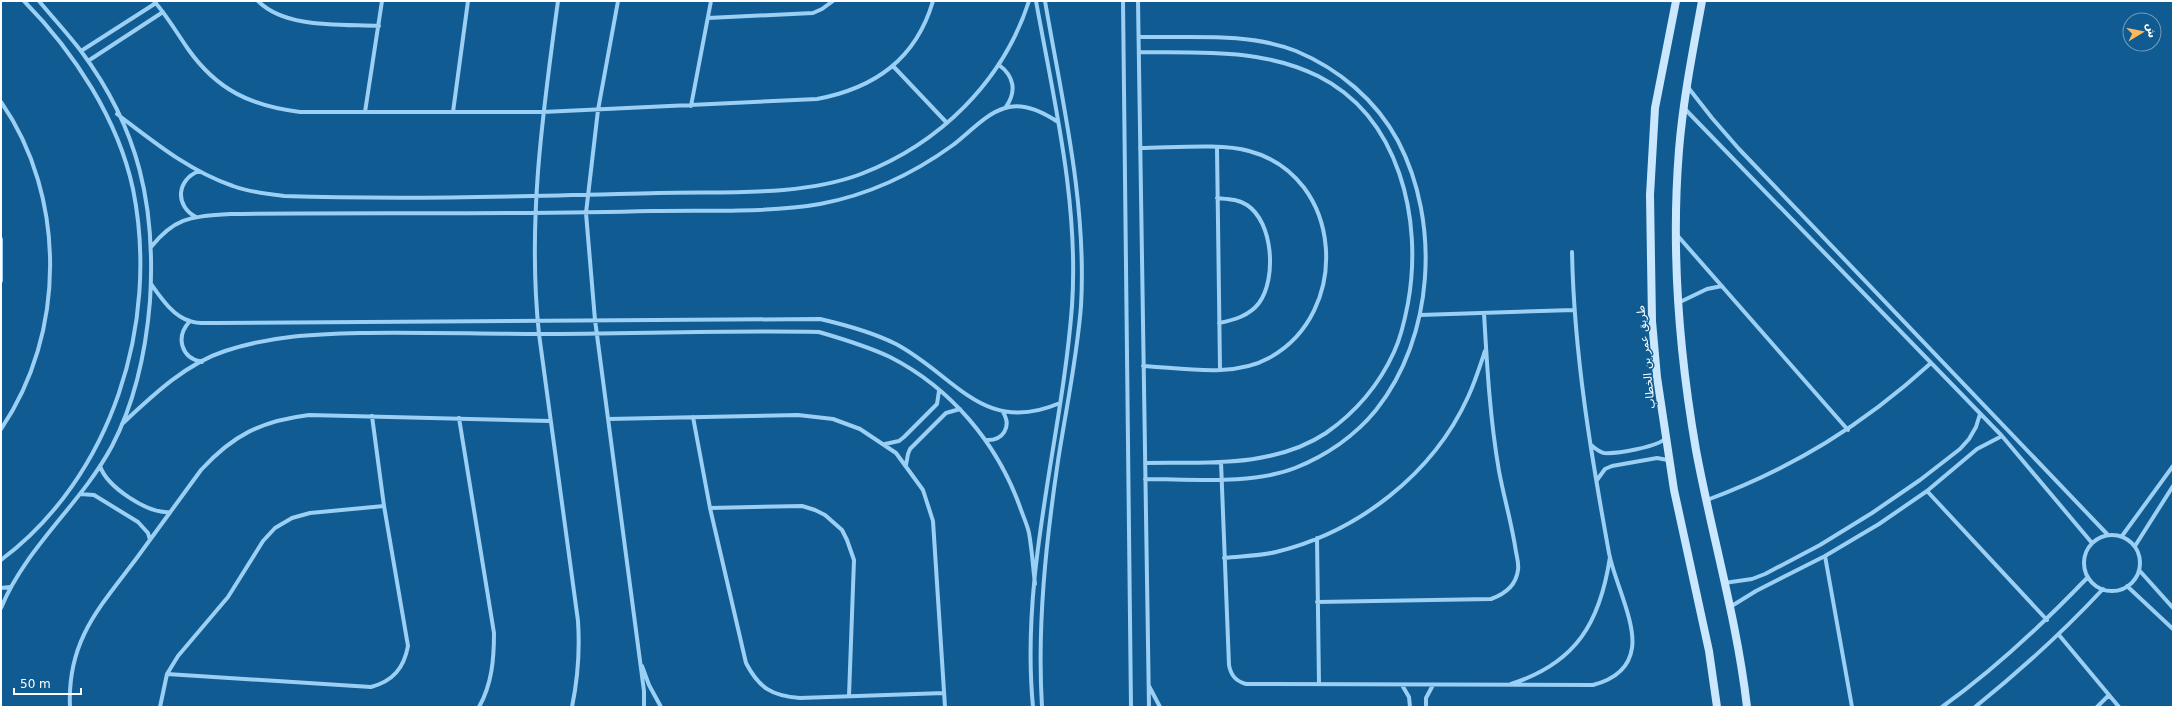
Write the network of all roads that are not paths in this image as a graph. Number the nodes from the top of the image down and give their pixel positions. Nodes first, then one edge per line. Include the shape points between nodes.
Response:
1 (24, 1) edge
2 (40, 1) edge
3 (258, 1) edge
4 (382, 1) edge
5 (468, 1) edge
6 (558, 1) edge
7 (618, 1) edge
8 (711, 1) edge
9 (833, 1) edge
10 (933, 1) edge
11 (1029, 1) edge
12 (1036, 1) edge
13 (1044, 1) edge
14 (1123, 1) edge
15 (1138, 1) edge
16 (1676, 1) edge
17 (1702, 1) edge
18 (155, 2) edge
19 (163, 12) junction
20 (708, 18) junction
21 (379, 26) junction
22 (1139, 37) junction
23 (81, 51) junction
24 (1139, 52) junction
25 (88, 61) junction
26 (999, 65) junction
27 (893, 66) junction
28 (1687, 85) junction
29 (1, 102) edge
30 (691, 106) junction
31 (1006, 107) junction
32 (1684, 108) junction
33 (598, 110) junction
34 (1, 111) edge
35 (365, 112) junction
36 (453, 112) junction
37 (543, 112) junction
38 (9, 113) junction
39 (118, 114) junction
40 (1058, 122) junction
41 (947, 123) junction
42 (1140, 148) junction
43 (1217, 148) junction
44 (199, 171) junction
45 (587, 194) junction
46 (536, 196) junction
47 (1217, 198) junction
48 (586, 213) junction
49 (535, 215) junction
50 (196, 217) junction
51 (1676, 233) junction
52 (1, 239) edge
53 (151, 247) junction
54 (1572, 252) dead end
55 (1, 281) edge
56 (151, 284) junction
57 (1722, 286) junction
58 (1680, 302) junction
59 (1574, 310) junction
60 (1484, 313) junction
61 (1420, 315) junction
62 (537, 320) junction
63 (595, 320) junction
64 (190, 322) junction
65 (1219, 323) junction
66 (539, 334) junction
67 (597, 334) junction
68 (1486, 349) junction
69 (202, 362) junction
70 (1931, 363) junction
71 (1143, 366) junction
72 (1220, 370) junction
73 (939, 391) junction
74 (1060, 403) junction
75 (960, 409) junction
76 (1003, 412) junction
77 (1980, 414) junction
78 (372, 416) junction
79 (694, 417) junction
80 (459, 418) junction
81 (608, 419) junction
82 (550, 421) junction
83 (122, 424) junction
84 (1, 429) edge
85 (1848, 430) junction
86 (2002, 436) junction
87 (1666, 438) junction
88 (986, 440) junction
89 (885, 444) junction
90 (1591, 444) junction
91 (1670, 461) junction
92 (1221, 462) junction
93 (1145, 463) junction
94 (906, 465) junction
95 (100, 466) junction
96 (2173, 466) edge
97 (1145, 479) junction
98 (1221, 479) junction
99 (1597, 481) junction
100 (2173, 486) edge
101 (1927, 490) junction
102 (80, 494) junction
103 (1707, 500) junction
104 (384, 506) junction
105 (710, 508) junction
106 (170, 512) junction
107 (2108, 535) junction
108 (2122, 536) junction
109 (1317, 538) junction
110 (150, 540) junction
111 (2092, 543) junction
112 (2135, 546) junction
113 (1610, 556) junction
114 (1825, 556) junction
115 (1224, 558) junction
116 (1, 560) edge
117 (2139, 570) junction
118 (2088, 577) junction
119 (1724, 583) junction
120 (1036, 584) junction
121 (2127, 586) junction
122 (10, 587) junction
123 (1, 588) edge
124 (2103, 589) junction
125 (1317, 602) junction
126 (1730, 607) junction
127 (1, 608) edge
128 (2173, 608) edge
129 (2047, 620) junction
130 (2173, 629) edge
131 (2060, 635) junction
132 (638, 653) junction
133 (167, 674) junction
134 (1148, 683) junction
135 (1319, 684) junction
136 (1402, 685) junction
137 (1433, 685) junction
138 (1506, 686) junction
139 (944, 693) junction
140 (2109, 695) junction
141 (849, 696) junction
142 (1715, 705) edge
143 (70, 707) edge
144 (160, 707) edge
145 (479, 707) edge
146 (572, 707) edge
147 (644, 707) edge
148 (661, 707) edge
149 (945, 707) edge
150 (1033, 707) edge
151 (1042, 707) edge
152 (1131, 707) edge
153 (1149, 707) edge
154 (1160, 707) edge
155 (1410, 707) edge
156 (1426, 707) edge
157 (1747, 707) edge
158 (1852, 707) edge
159 (1942, 707) edge
160 (1975, 707) edge
161 (2097, 707) edge
162 (2119, 707) edge

1 - 116 street via 57,38 102,107 132,188 139,229 140,269 132,343 125,376 112,415 83,469 57,507 32,534
2 - 23 street
3 - 21 street via 279,16 295,20
4 - 21 street
5 - 36 street
6 - 37 street
7 - 33 street
8 - 20 street
9 - 20 street via 813,13
10 - 27 street via 919,34
11 - 26 street via 1013,41
12 - 40 street
13 - 151 street via 1076,180 1081,250 1081,304 1075,366 1058,461 1042,604
14 - 152 street
15 - 22 street
16 - 87 street, طريق عمر بن الخطاب via 1655,108 1650,195 1652,321
17 - 28 street
18 - 19 street
18 - 23 street
19 - 25 street
19 - 35 street via 205,71 226,88 248,100 300,112
20 - 30 street
21 - 35 street
22 - 24 street
22 - 61 street via 1227,38 1262,42 1295,51 1326,66 1354,86 1378,111 1398,140 1419,199 1425,242
23 - 25 street
24 - 42 street
24 - 92 street via 1259,56 1290,64 1320,77 1347,95 1388,145 1401,174 1409,206 1414,242 1413,279 1406,316 1395,351 1377,383 1354,410 1325,433 1292,450 1257,459
25 - 39 street
26 - 31 street via 1011,77 1013,84 1012,97
26 - 41 street via 971,101
27 - 30 street via 855,90 829,97
27 - 41 street
28 - 32 street
28 - 107 street via 1739,149
29 - 38 street
30 - 33 street
31 - 40 street via 1025,107 1044,112
31 - 48 street via 988,117 953,145 912,172 867,192 820,204 772,208
32 - 51 street via 1676,191
32 - 70 street
33 - 37 street
33 - 45 street
34 - 38 street
35 - 36 street
36 - 37 street
37 - 46 street
38 - 84 street via 31,160 42,195 47,224 50,282 41,340 32,368
39 - 44 street via 172,155
39 - 53 street via 139,165 147,198
40 - 74 street via 1067,181 1072,242 1072,303 1067,364
41 - 45 street via 900,156 859,174 816,186 771,190
42 - 43 street
42 - 71 street
43 - 47 street
43 - 72 street via 1249,151 1279,164 1294,177 1303,186 1320,214 1326,246 1325,278 1318,303 1306,326 1289,345 1268,359 1245,367
44 - 46 street via 233,186 284,196
44 - 50 street via 186,179 180,193 184,208
45 - 46 street
45 - 48 street
46 - 49 street
47 - 65 street
47 - 65 street via 1232,199 1246,204 1256,212 1264,227 1270,257 1269,273 1259,302 1248,313 1234,320
48 - 49 street
48 - 63 street
49 - 50 street via 282,213
49 - 62 street
50 - 53 street via 181,220 170,226
51 - 57 street
51 - 58 street
52 - 55 street
53 - 56 street
54 - 59 street
56 - 64 street via 163,301
56 - 83 street via 143,351 136,383
57 - 58 street via 1693,294
57 - 85 street
58 - 103 street via 1689,402
59 - 60 street
59 - 90 street via 1584,409
60 - 61 street
60 - 68 street
61 - 98 street via 1395,382 1375,411 1350,436 1293,468 1256,477
62 - 63 street
62 - 64 street
62 - 66 street
63 - 67 street
63 - 76 street via 820,319 859,328 895,344 929,365 984,406
64 - 69 street via 182,332 182,346 189,357
65 - 72 street
66 - 67 street
66 - 69 street via 407,332 302,335 244,345
66 - 82 street
67 - 73 street via 819,332 855,342 890,357 923,377
67 - 81 street
68 - 109 street via 1468,397 1442,441 1408,480 1369,512
68 - 125 street via 1492,420 1519,569 1510,589 1502,596 1491,598
69 - 83 street via 161,390
70 - 77 street
70 - 85 street
71 - 72 street
71 - 93 street
73 - 75 street
73 - 89 street via 937,404 904,437 899,441
74 - 76 street via 1023,414
74 - 120 street via 1050,459
75 - 88 street
75 - 94 street via 946,413 914,445 908,454
76 - 88 street via 1007,422 1005,432 996,439
77 - 86 street
77 - 119 street via 1973,433 1960,449 1931,473 1884,505 1820,545 1765,574 1752,580
78 - 80 street
78 - 104 street
78 - 106 street via 309,414 260,425 218,452 200,470
79 - 81 street
79 - 89 street via 798,415 833,419 860,429
79 - 105 street
80 - 82 street
80 - 145 street via 494,633 494,656 490,678
81 - 132 street
82 - 146 street via 578,621 580,652
83 - 95 street
85 - 103 street via 1772,473
86 - 101 street via 1977,449
86 - 111 street
87 - 90 street via 1655,445 1610,453 1596,450
87 - 91 street, طريق عمر بن الخطاب
88 - 120 street via 1012,484 1029,532
89 - 94 street
90 - 99 street
91 - 99 street via 1662,457 1612,466 1605,469
91 - 142 street, طريق عمر بن الخطاب via 1710,659
92 - 93 street
92 - 98 street
93 - 97 street
94 - 139 street via 923,490 934,521
95 - 102 street
95 - 106 street via 102,474 112,485 154,511
96 - 108 street
97 - 98 street
97 - 134 street
98 - 115 street
99 - 113 street
100 - 112 street
101 - 114 street
101 - 129 street
102 - 110 street via 94,495 138,522 148,532
102 - 122 street via 29,558
103 - 119 street
104 - 133 street via 310,513 292,518 275,528 263,541 228,597 178,656
104 - 133 street via 408,646 404,663 393,678 372,687 356,687
105 - 141 street via 746,663 754,678 767,690 783,697
105 - 141 street via 802,506 825,515 842,530 854,560
106 - 110 street
107 - 108 street
107 - 111 street
108 - 112 street
109 - 115 street via 1275,552
109 - 125 street
110 - 143 street via 94,612 81,639 72,668
111 - 118 street via 2084,559
112 - 117 street via 2140,561
113 - 138 street via 1599,606 1588,628 1572,648 1553,665 1531,678
113 - 138 street via 1632,634 1630,655 1619,673 1607,681 1594,685
114 - 126 street via 1756,590
114 - 158 street
115 - 135 street via 1229,666 1234,678 1246,684
117 - 121 street
117 - 128 street
118 - 124 street
118 - 129 street
119 - 126 street
120 - 150 street via 1032,652
121 - 124 street via 2111,591
121 - 130 street
122 - 123 street
122 - 127 street
124 - 131 street
125 - 135 street
126 - 157 street
129 - 159 street via 2006,657
131 - 140 street
131 - 160 street
132 - 147 street
132 - 148 street via 648,685
133 - 144 street
134 - 153 street
134 - 154 street
135 - 136 street
136 - 137 street
136 - 155 street via 1409,697
137 - 138 street
137 - 156 street via 1426,698
139 - 141 street
139 - 149 street
140 - 161 street
140 - 162 street

